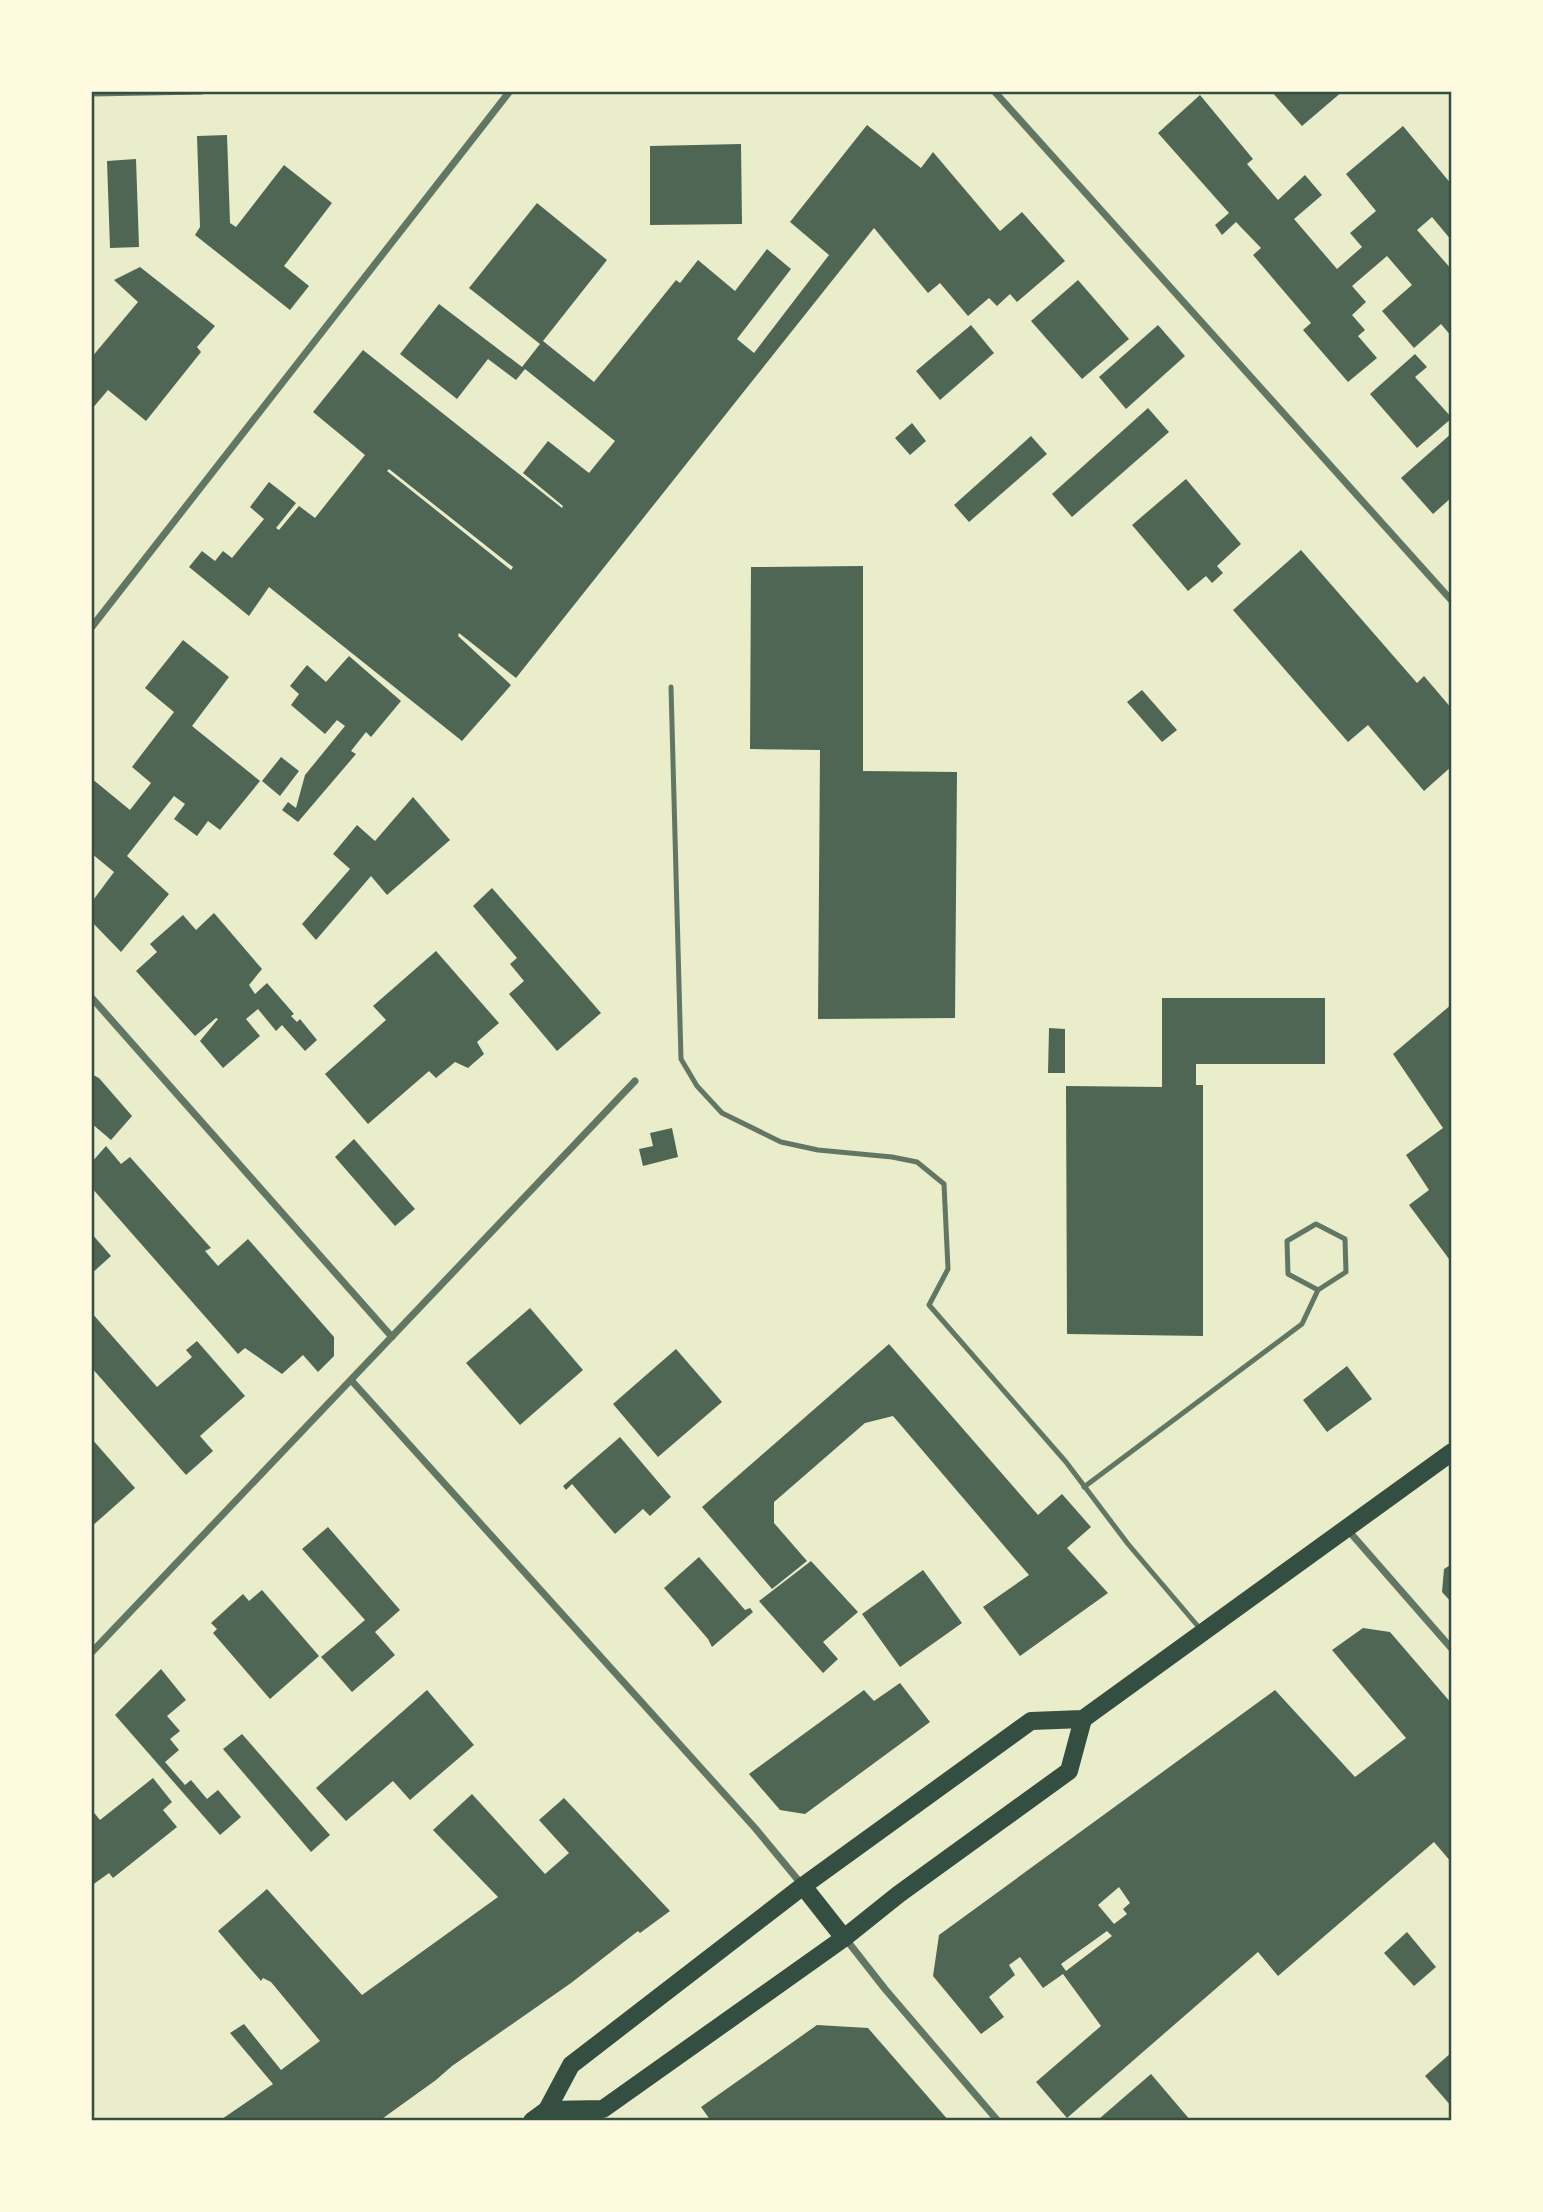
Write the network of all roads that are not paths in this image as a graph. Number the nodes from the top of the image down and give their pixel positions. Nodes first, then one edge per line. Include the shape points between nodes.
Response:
1 (202, 91) edge
2 (510, 91) edge
3 (994, 91) edge
4 (91, 93) edge
5 (1452, 601) edge
6 (91, 628) edge
7 (671, 687) dead end
8 (91, 997) edge
9 (635, 1081) dead end
10 (1318, 1290) junction
11 (392, 1336) junction
12 (351, 1380) junction
13 (1452, 1452) edge
14 (1084, 1487) junction
15 (1347, 1529) junction
16 (1203, 1631) junction
17 (1452, 1649) edge
18 (91, 1653) edge
19 (1083, 1719) junction
20 (803, 1886) junction
21 (844, 1938) junction
22 (540, 2116) edge
23 (998, 2121) edge

1 - 4 street
2 - 6 street
3 - 5 street
7 - 14 lane via 681,1059 722,1113 781,1142 917,1162 944,1184 948,1269 929,1305
8 - 11 street
9 - 11 street
10 - 10 lane via 1288,1274 1287,1241 1316,1224 1345,1239 1346,1272
10 - 14 lane via 1302,1324
11 - 12 street
12 - 18 street
12 - 20 street
13 - 15 main road
14 - 16 lane
15 - 16 main road
15 - 17 street
16 - 19 main road
19 - 20 main road via 1031,1721
19 - 21 main road via 1069,1771
20 - 21 main road
20 - 22 main road via 571,2065
21 - 22 main road via 603,2109
21 - 23 street

